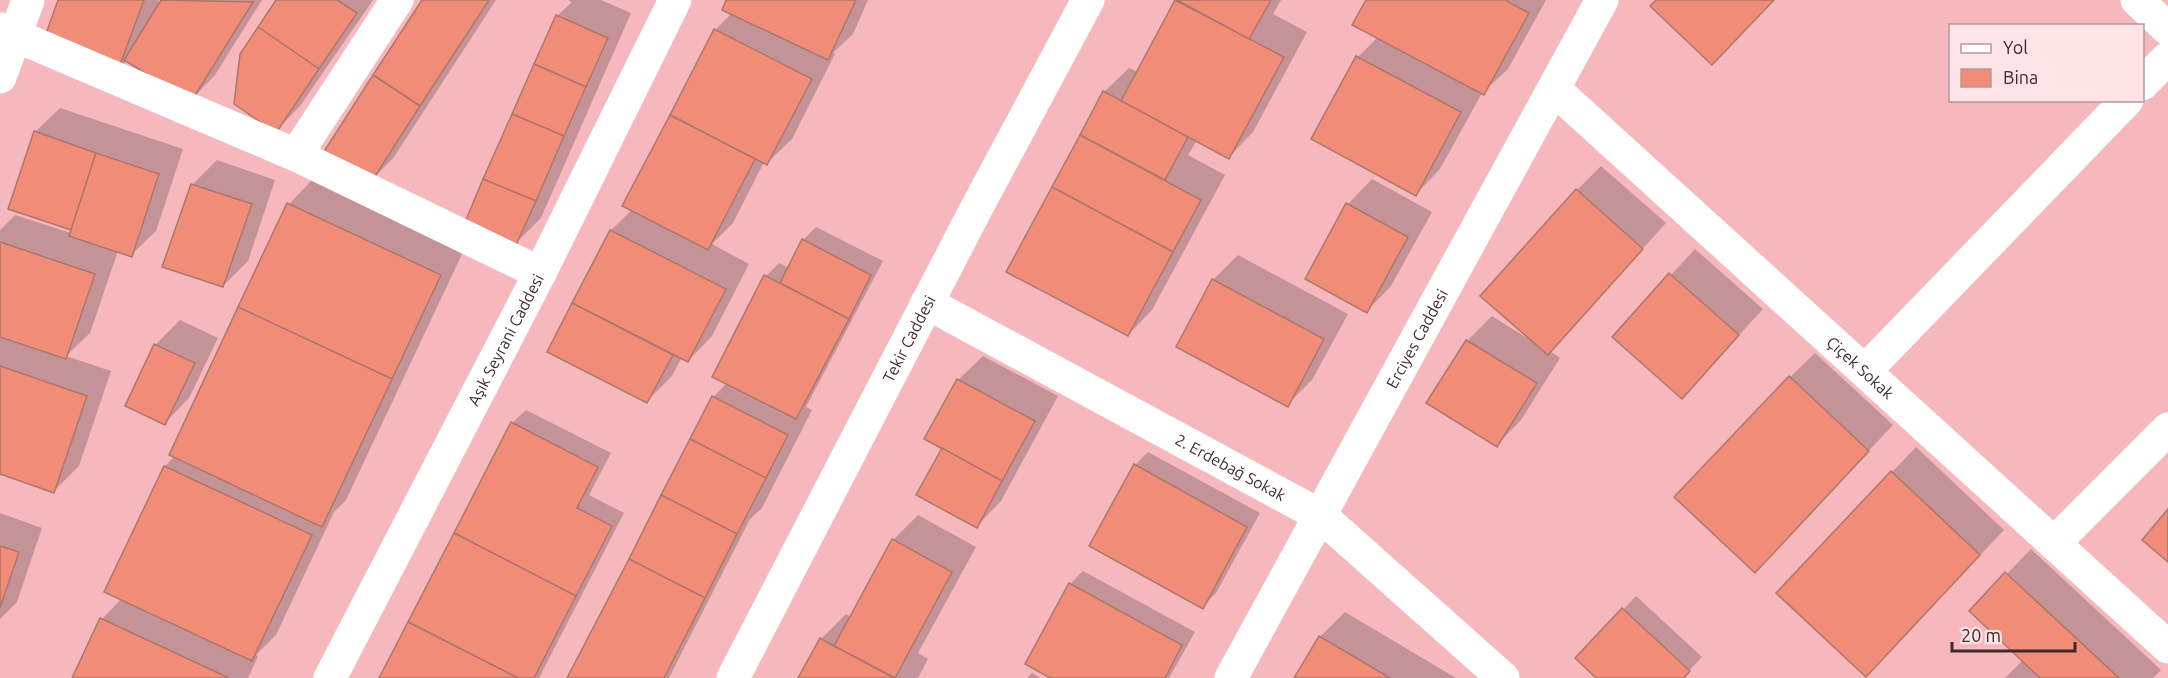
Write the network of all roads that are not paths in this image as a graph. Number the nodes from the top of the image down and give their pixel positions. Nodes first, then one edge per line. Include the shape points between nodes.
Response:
1 (28, 0) edge
2 (397, 0) edge
3 (675, 0) edge
4 (1088, 0) edge
5 (1602, 0) edge
6 (2137, 0) edge
7 (2168, 29) edge
8 (7, 32) edge
9 (2168, 58) edge
10 (0, 77) edge
11 (2144, 82) edge
12 (1554, 89) junction
13 (2125, 102) edge
14 (296, 155) junction
15 (540, 273) junction
16 (927, 303) junction
17 (1865, 371) junction
18 (2168, 429) edge
19 (1322, 516) junction
20 (2054, 543) junction
21 (2168, 647) edge
22 (330, 678) edge
23 (733, 678) edge
24 (1231, 678) edge
25 (1503, 678) edge

1 - 8 street
2 - 14 street
3 - 15 street, Aşık Seyrani Caddesi
4 - 16 street, Tekir Caddesi
5 - 12 street, Erciyes Caddesi
6 - 7 street
8 - 10 street
8 - 14 street
9 - 11 street
12 - 17 street, Çiçek Sokak
12 - 19 street, Erciyes Caddesi
13 - 17 street
14 - 15 street
15 - 22 street, Aşık Seyrani Caddesi
16 - 19 street, 2. Erdebağ Sokak
16 - 23 street, Tekir Caddesi
17 - 20 street, Çiçek Sokak
18 - 20 street
19 - 24 street, Erciyes Caddesi
19 - 25 street, 2. Erdebağ Sokak
20 - 21 street, Çiçek Sokak

